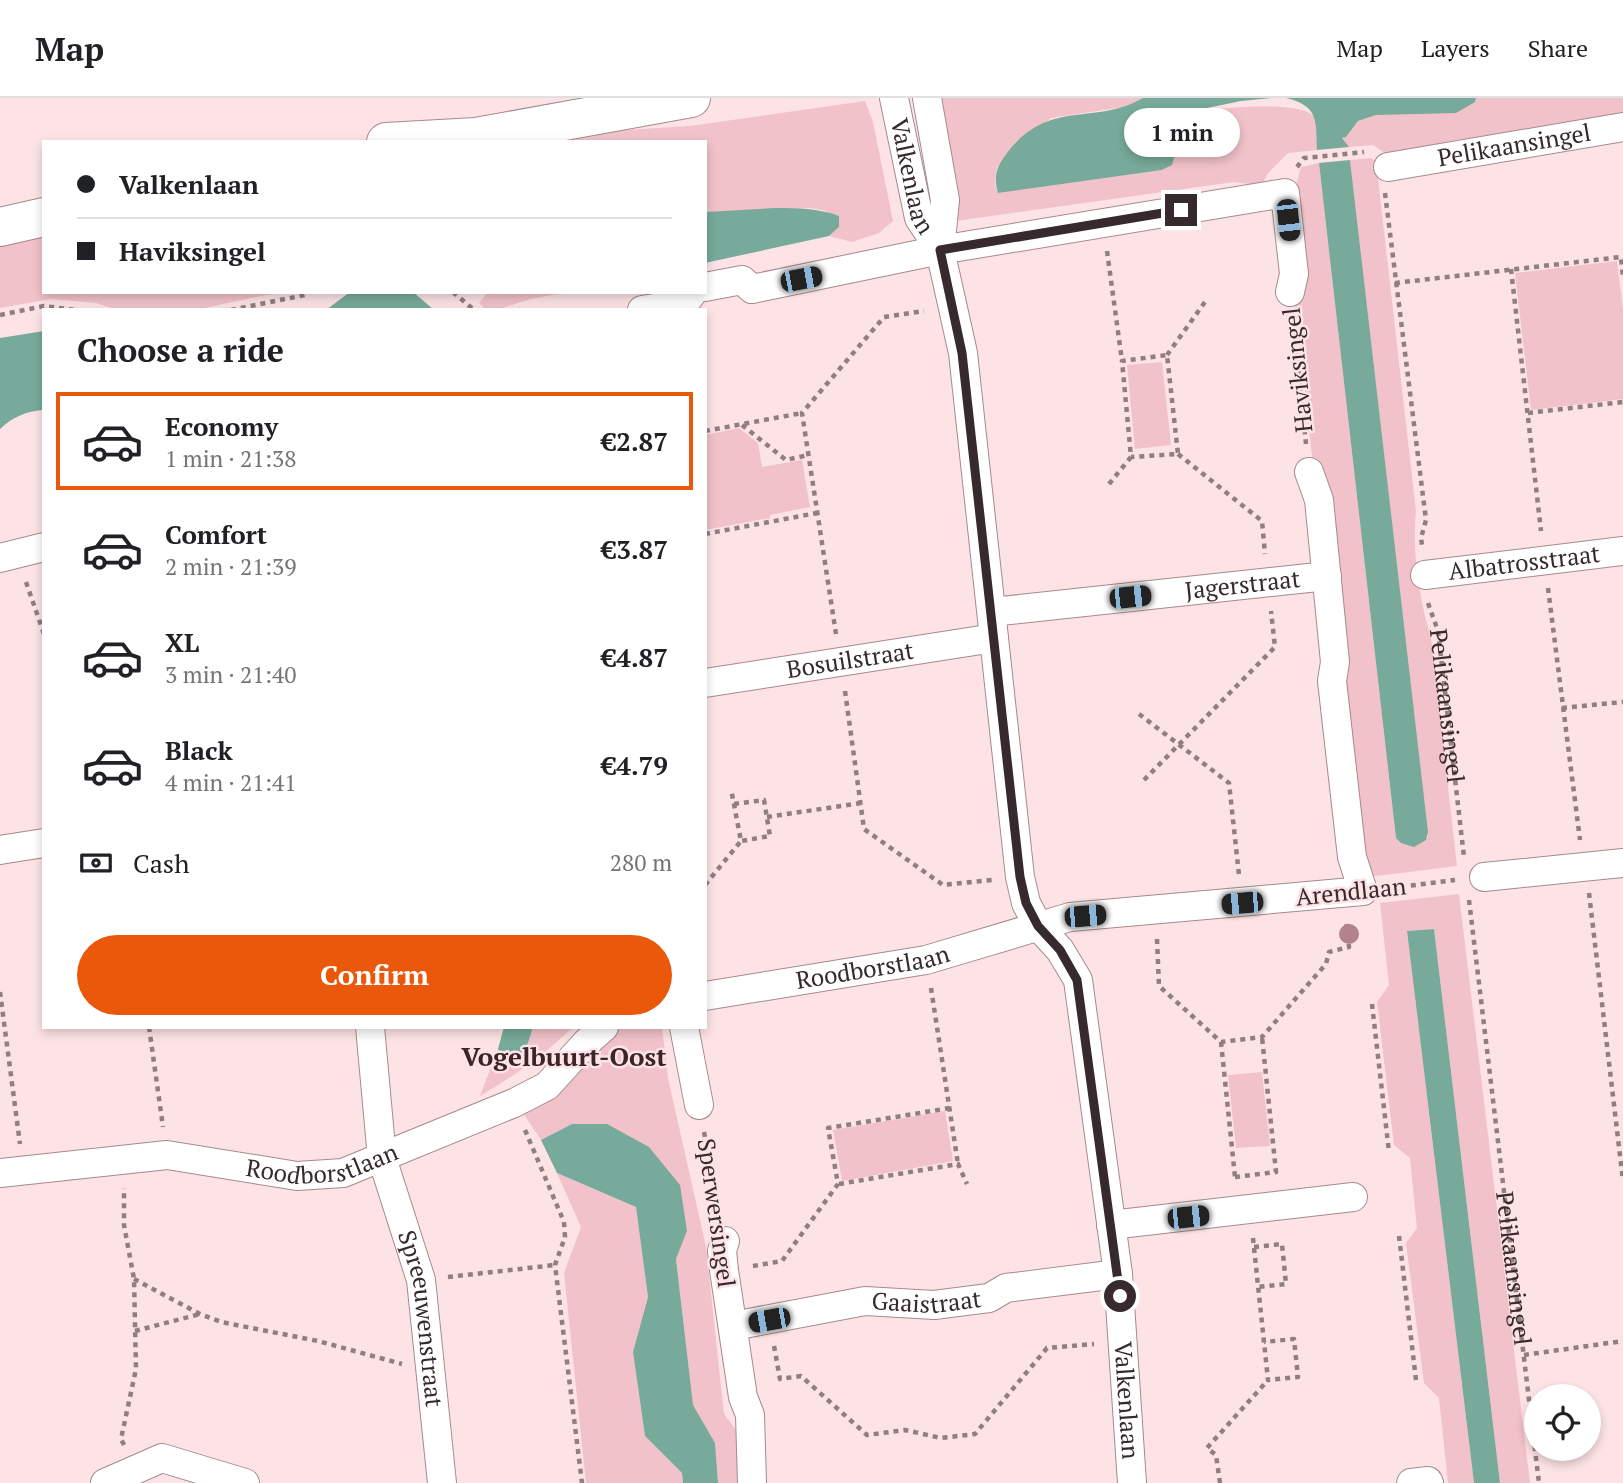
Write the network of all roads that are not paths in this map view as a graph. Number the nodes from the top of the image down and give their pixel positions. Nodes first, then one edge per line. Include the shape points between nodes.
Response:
1 (691, 98) edge
2 (894, 98) edge
3 (927, 98) edge
4 (1623, 127) edge
5 (422, 140) edge
6 (1388, 167) road end
7 (42, 217) edge
8 (0, 227) edge
9 (940, 250) junction
10 (707, 287) edge
11 (1290, 292) road end
12 (692, 294) edge
13 (654, 308) edge
14 (1308, 472) road end
15 (42, 548) edge
16 (1623, 551) edge
17 (8, 556) edge
18 (1425, 575) road end
19 (1327, 576) junction
20 (993, 625) junction
21 (707, 683) edge
22 (42, 843) edge
23 (0, 850) edge
24 (1623, 863) edge
25 (1475, 878) road end
26 (1038, 926) junction
27 (707, 996) edge
28 (370, 1029) edge
29 (602, 1029) edge
30 (684, 1029) edge
31 (699, 1105) road end
32 (382, 1158) junction
33 (12, 1172) edge
34 (1353, 1197) dead end
35 (1111, 1225) junction
36 (725, 1241) road end
37 (1118, 1274) junction
38 (733, 1326) junction
39 (105, 1483) edge
40 (245, 1483) edge
41 (442, 1483) edge
42 (752, 1483) edge
43 (1132, 1483) edge

1 - 5 street via 476,137
2 - 9 street, Valkenlaan via 919,218
3 - 9 street, Valkenlaan via 945,200
4 - 6 street, Pelikaansingel
7 - 8 street
9 - 10 street, Haviksingel via 752,289 742,281
9 - 11 street, Haviksingel via 1285,193 1294,274
9 - 20 street, Valkenlaan via 962,353
12 - 13 street via 685,303
14 - 19 street via 1319,500
15 - 17 street
16 - 18 street, Albatrosstraat
19 - 20 street, Jagerstraat
19 - 26 street, Arendlaan via 1335,662 1332,681 1353,892 1070,917
20 - 21 street, Bosuilstraat via 841,662
20 - 26 street, Valkenlaan via 1020,877
22 - 23 street
24 - 25 street
26 - 27 street, Roodborstlaan via 926,960
26 - 35 street, Valkenlaan via 1060,950 1077,980
28 - 32 street, Spreeuwenstraat
29 - 32 street, Roodborstlaan via 547,1086
30 - 31 street, Sperwersingel
32 - 33 street, Roodborstlaan via 342,1173 297,1176 167,1155
32 - 41 street, Spreeuwenstraat via 421,1280
34 - 35 street
35 - 37 street, Valkenlaan
36 - 38 street, Sperwersingel via 722,1251
37 - 38 street, Gaaistraat via 1006,1288 989,1298 934,1305 865,1301
37 - 43 street, Valkenlaan
38 - 42 street, Sperwersingel via 750,1415
39 - 40 street via 162,1458

